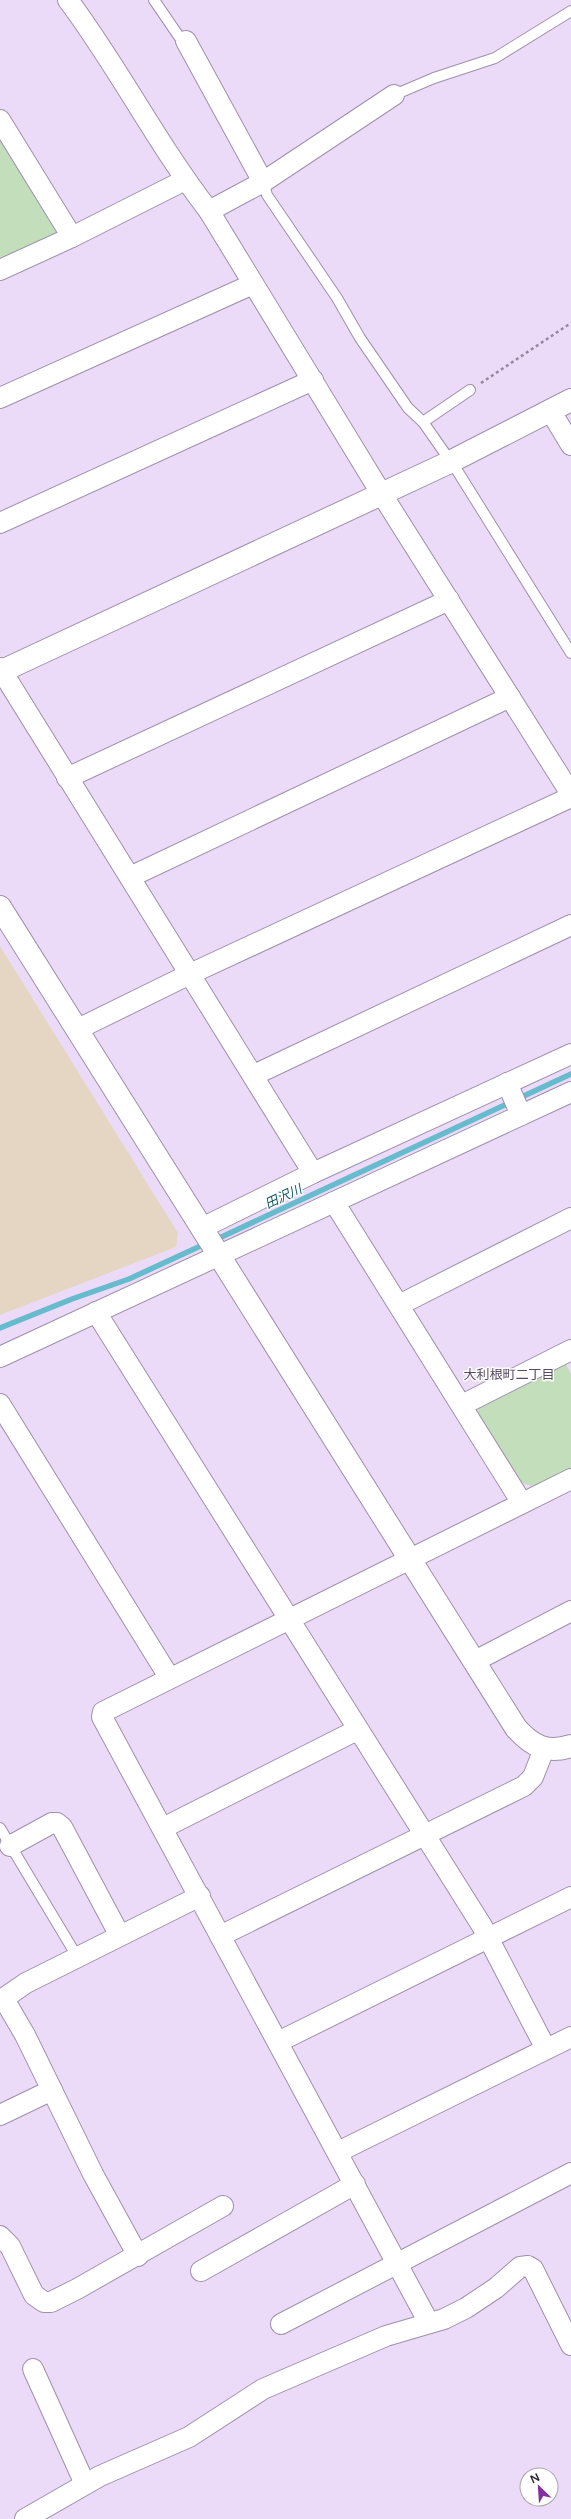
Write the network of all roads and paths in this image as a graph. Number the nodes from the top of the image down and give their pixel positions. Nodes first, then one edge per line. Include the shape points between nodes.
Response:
1 (68, 0) edge
2 (154, 0) edge
3 (571, 11) edge
4 (186, 41) joint
5 (394, 95) joint
6 (0, 120) edge
7 (185, 180) junction
8 (263, 182) junction
9 (209, 211) junction
10 (72, 237) junction
11 (0, 270) edge
12 (253, 284) junction
13 (571, 323) edge
14 (313, 380) junction
15 (470, 390) joint
16 (0, 398) edge
17 (571, 400) edge
18 (550, 410) junction
19 (423, 422) junction
20 (571, 445) edge
21 (450, 462) junction
22 (381, 493) junction
23 (0, 523) edge
24 (449, 600) junction
25 (571, 653) edge
26 (1, 670) edge
27 (510, 697) junction
28 (67, 778) junction
29 (571, 796) edge
30 (130, 877) junction
31 (0, 907) edge
32 (571, 925) edge
33 (190, 974) junction
34 (78, 1029) junction
35 (571, 1054) edge
36 (254, 1075) junction
37 (507, 1083) junction
38 (571, 1092) edge
39 (521, 1115) junction
40 (313, 1173) junction
41 (334, 1202) junction
42 (571, 1218) edge
43 (202, 1228) junction
44 (218, 1255) junction
45 (399, 1305) junction
46 (96, 1312) junction
47 (571, 1350) edge
48 (0, 1357) edge
49 (0, 1404) edge
50 (462, 1405) junction
51 (571, 1479) edge
52 (522, 1503) junction
53 (409, 1558) junction
54 (571, 1611) edge
55 (288, 1618) junction
56 (475, 1661) junction
57 (169, 1677) junction
58 (357, 1730) junction
59 (571, 1746) edge
60 (544, 1748) junction
61 (0, 1828) edge
62 (163, 1828) junction
63 (425, 1835) junction
64 (10, 1846) junction
65 (200, 1896) junction
66 (571, 1897) edge
67 (119, 1934) junction
68 (220, 1936) junction
69 (489, 1938) junction
70 (78, 1958) junction
71 (2, 2000) edge
72 (571, 2037) edge
73 (278, 2042) junction
74 (546, 2049) junction
75 (52, 2090) junction
76 (0, 2115) edge
77 (338, 2152) junction
78 (571, 2173) edge
79 (355, 2184) junction
80 (223, 2206) dead end
81 (0, 2236) edge
82 (138, 2256) junction
83 (397, 2262) junction
84 (201, 2271) dead end
85 (429, 2323) junction
86 (281, 2324) dead end
87 (571, 2345) edge
88 (33, 2369) dead end
89 (85, 2484) junction
90 (25, 2519) edge

1 - 7 street via 102,47
2 - 4 lane via 180,38
3 - 5 lane via 495,58 434,78
4 - 8 street
5 - 8 street
6 - 10 street
7 - 9 street
7 - 10 street
8 - 9 street
8 - 19 lane via 267,195 337,298 360,338 408,408
9 - 12 street
10 - 11 street
12 - 14 street
12 - 16 street
13 - 15 path
14 - 22 street
14 - 23 street
15 - 19 lane
17 - 18 street
18 - 20 street
18 - 21 street
19 - 21 lane
21 - 22 street
21 - 25 lane
22 - 24 street
22 - 26 street
24 - 27 street
24 - 28 street
26 - 28 street
27 - 29 street
27 - 30 street
28 - 30 street
29 - 33 street
30 - 33 street
31 - 34 street
32 - 36 street
33 - 34 street
33 - 36 street
34 - 43 street
35 - 37 street
36 - 40 street
37 - 39 street
37 - 40 street
38 - 39 street
39 - 41 street
40 - 43 street
41 - 44 street
41 - 45 street
42 - 45 street
43 - 44 street
44 - 46 street
44 - 53 street
45 - 50 street
46 - 48 street
46 - 55 street
47 - 50 street
49 - 57 street
50 - 52 street
51 - 52 street
52 - 53 street
53 - 55 street
53 - 56 street
54 - 56 street
55 - 57 street
55 - 58 street
56 - 60 street via 516,1728 531,1743
57 - 62 street via 106,1708 102,1716
58 - 62 street
58 - 63 street
59 - 60 street via 561,1749
60 - 63 street via 533,1777 524,1786
61 - 64 lane
62 - 65 street
63 - 68 street
63 - 69 street
64 - 67 street via 52,1823 62,1827
64 - 70 lane
65 - 67 street
65 - 68 street
66 - 69 street
67 - 70 street
68 - 73 street
69 - 73 street
69 - 74 street
70 - 71 street via 26,1983
71 - 75 street via 25,2035
72 - 74 street
73 - 77 street
74 - 77 street
75 - 76 street
75 - 82 street via 93,2174
77 - 79 street
78 - 83 street
79 - 83 street
79 - 84 street
80 - 82 street
81 - 82 street via 10,2246 34,2294 44,2302 59,2299
83 - 85 street
83 - 86 street
85 - 87 street via 466,2308 496,2288 520,2266 528,2266 533,2269
85 - 89 street via 386,2336 263,2390 189,2437
88 - 89 street
89 - 90 street

